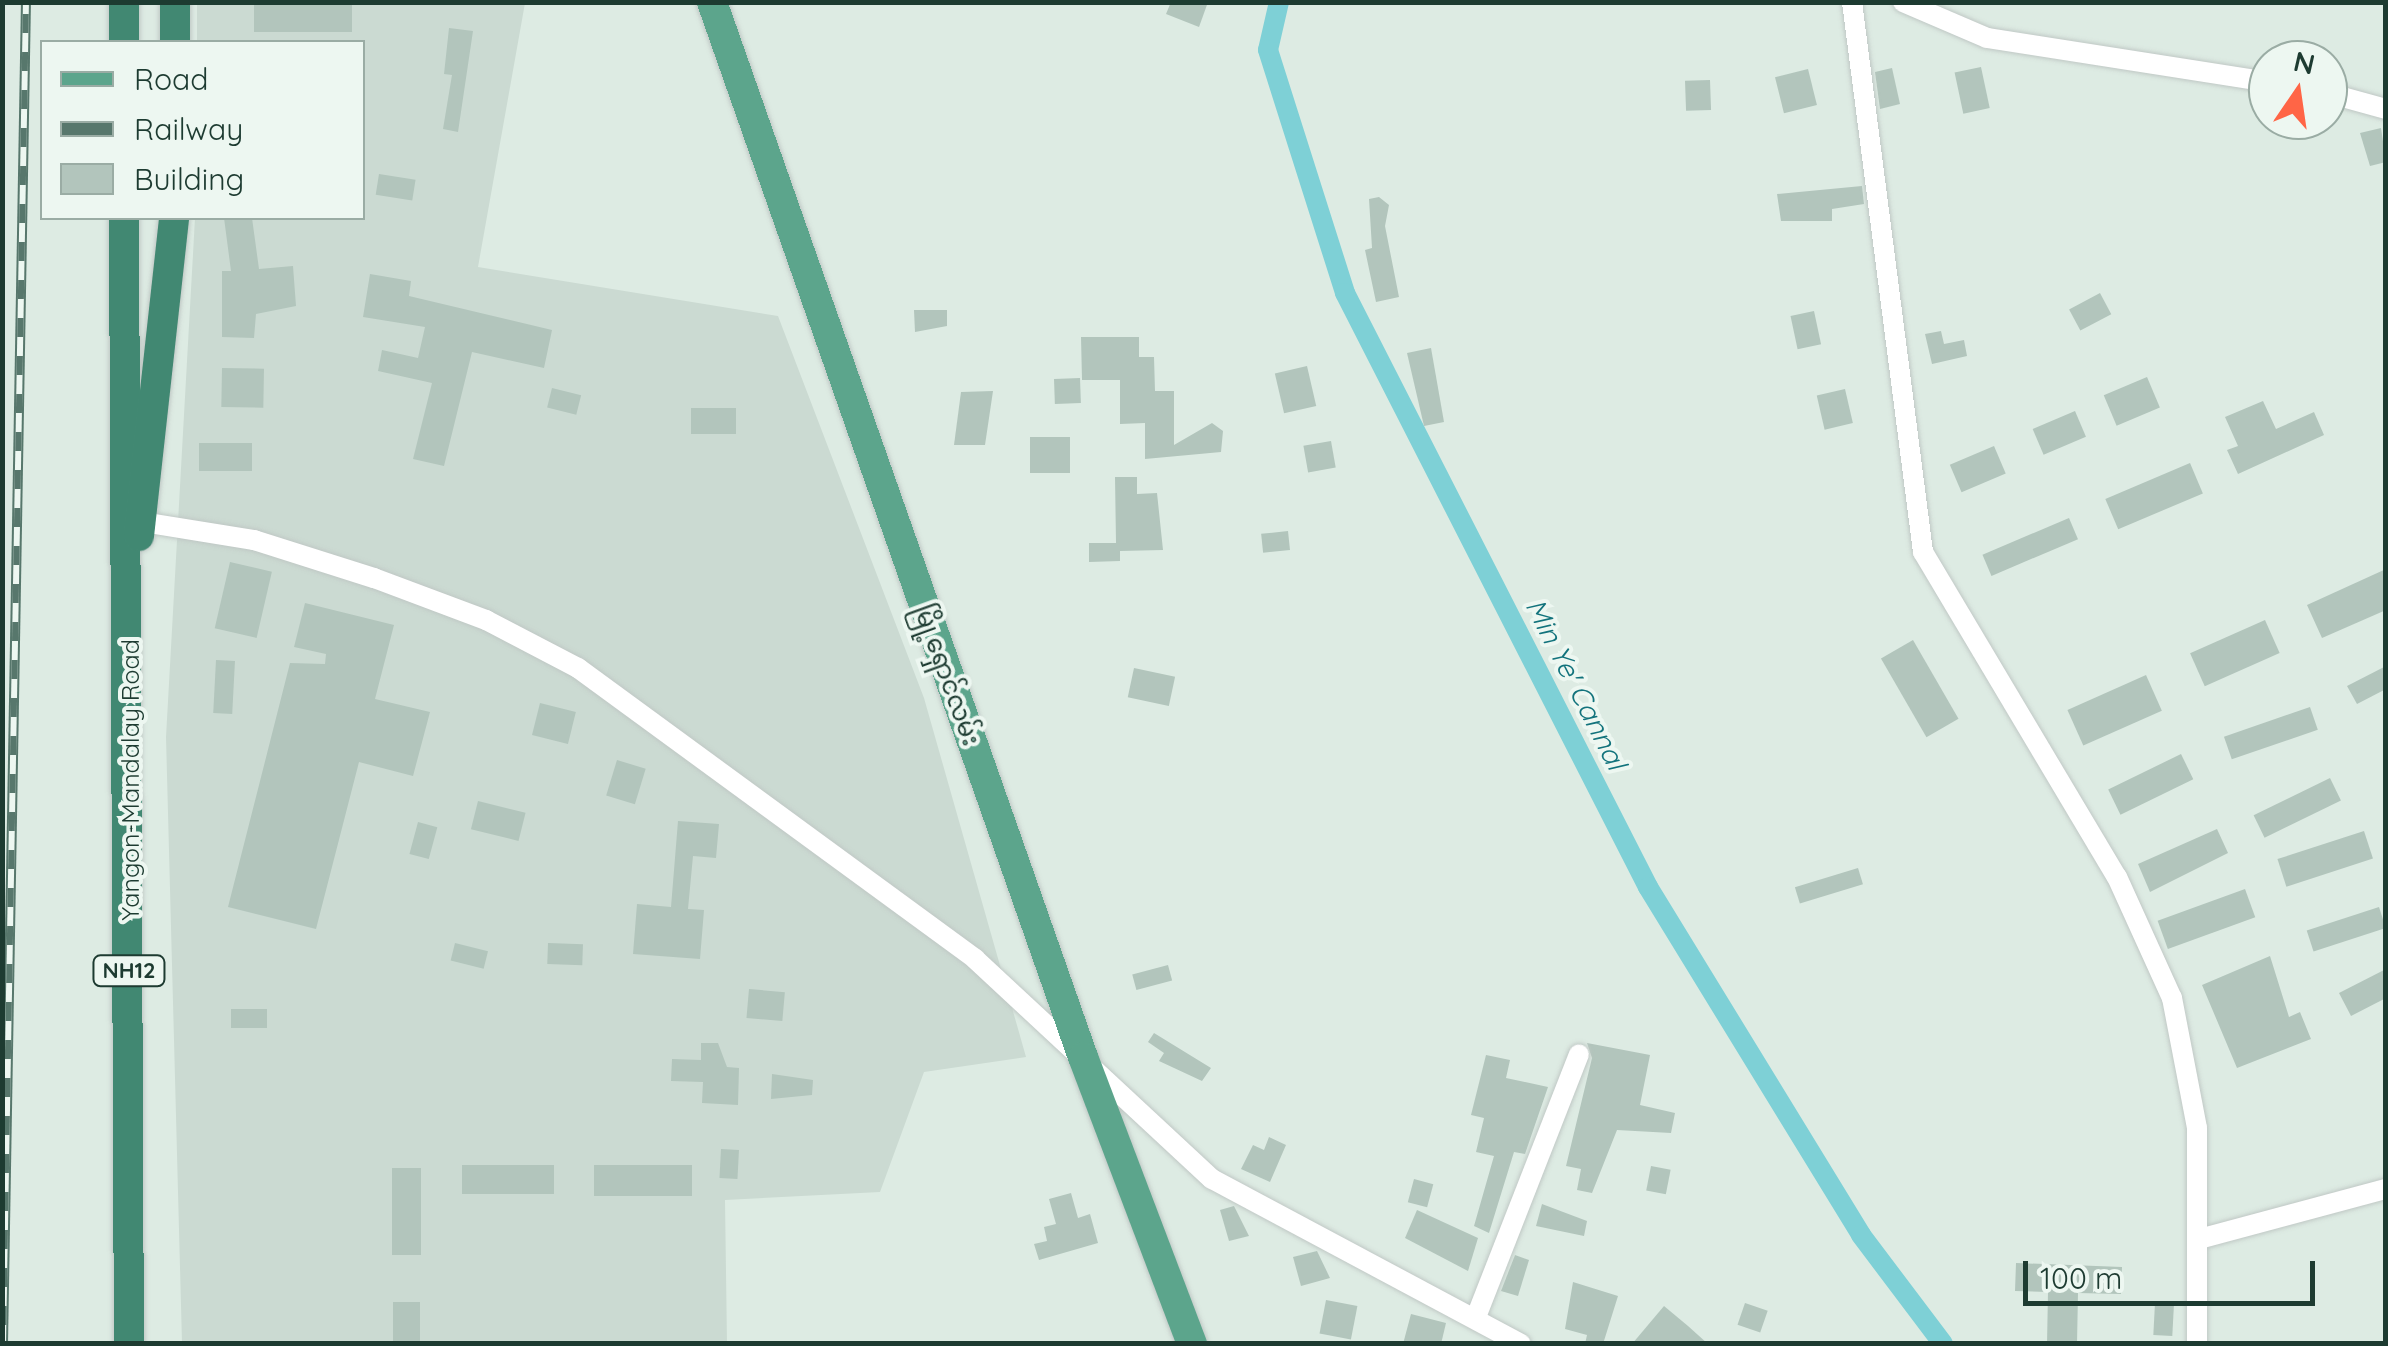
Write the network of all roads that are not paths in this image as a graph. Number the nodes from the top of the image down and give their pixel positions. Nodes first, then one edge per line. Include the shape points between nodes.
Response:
1 (124, 2) edge
2 (175, 2) edge
3 (712, 2) edge
4 (1852, 2) edge
5 (1904, 2) edge
6 (124, 40) edge
7 (175, 40) edge
8 (2248, 79) edge
9 (2348, 99) edge
10 (2386, 109) edge
11 (124, 220) edge
12 (174, 220) edge
13 (132, 521) junction
14 (1579, 1054) dead end
15 (1083, 1057) junction
16 (2386, 1189) edge
17 (2199, 1240) junction
18 (1476, 1316) junction
19 (128, 1344) edge
20 (1192, 1344) edge
21 (1521, 1344) edge
22 (2196, 1344) edge

1 - 6 highway
2 - 7 highway
3 - 15 main road, မြို့ရှောင်လမ်း
4 - 17 street via 1923,552 2116,878 2172,998 2197,1128
5 - 8 street via 1987,38
9 - 10 street
11 - 13 highway, NH12
12 - 13 highway, NH12
13 - 15 street via 254,540 374,578 486,620 578,668 975,959
13 - 19 highway, Yangon-Mandalay Road / NH12
14 - 18 street
15 - 18 street via 1212,1180
15 - 20 main road, မြို့ရှောင်လမ်း
16 - 17 street
17 - 22 street
18 - 21 street

